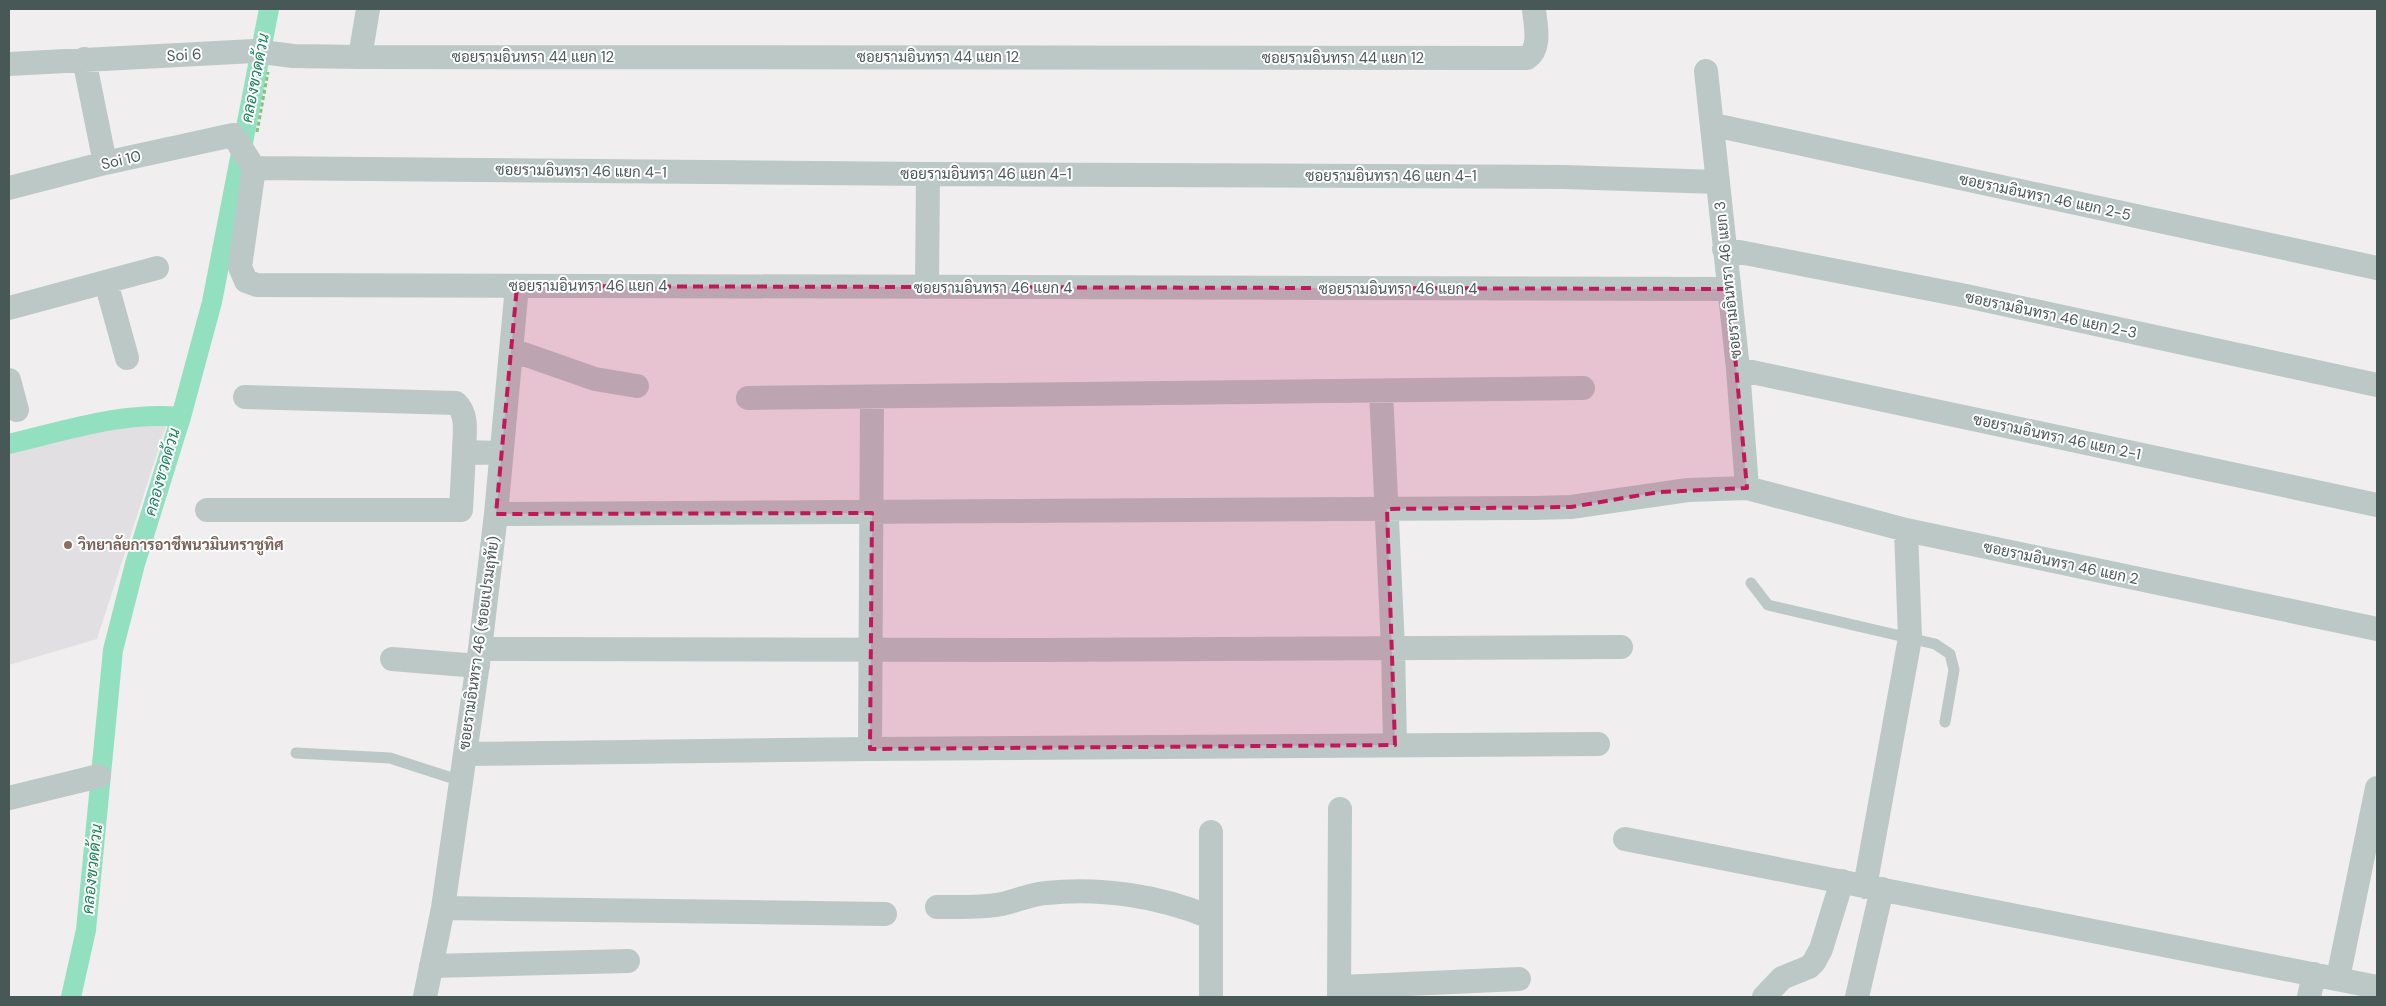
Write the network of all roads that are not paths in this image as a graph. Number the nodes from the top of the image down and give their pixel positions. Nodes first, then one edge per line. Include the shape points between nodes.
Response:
1 (368, 9) edge
2 (1534, 9) edge
3 (360, 57) junction
4 (84, 59) junction
5 (9, 64) edge
6 (1706, 71) dead end
7 (1714, 125) junction
8 (105, 163) junction
9 (252, 165) junction
10 (928, 174) junction
11 (1718, 182) junction
12 (9, 188) edge
13 (1724, 248) junction
14 (156, 268) dead end
15 (2377, 268) edge
16 (106, 282) junction
17 (517, 286) junction
18 (928, 287) junction
19 (1729, 289) junction
20 (9, 308) edge
21 (512, 350) junction
22 (127, 358) dead end
23 (1738, 369) junction
24 (9, 380) edge
25 (2377, 385) edge
26 (637, 386) dead end
27 (1582, 388) dead end
28 (1381, 391) junction
29 (245, 397) dead end
30 (748, 398) dead end
31 (872, 398) junction
32 (17, 410) dead end
33 (464, 452) junction
34 (501, 453) junction
35 (1747, 488) junction
36 (2377, 505) edge
37 (1387, 509) junction
38 (207, 510) dead end
39 (872, 513) junction
40 (496, 514) junction
41 (1906, 530) junction
42 (1751, 583) dead end
43 (2377, 629) edge
44 (1910, 638) junction
45 (1621, 647) dead end
46 (1393, 648) junction
47 (871, 650) junction
48 (479, 658) junction
49 (392, 659) dead end
50 (1945, 722) dead end
51 (1598, 744) dead end
52 (1395, 745) junction
53 (870, 749) junction
54 (296, 753) dead end
55 (465, 754) junction
56 (98, 776) dead end
57 (461, 781) junction
58 (2377, 788) edge
59 (9, 798) edge
60 (1340, 809) dead end
61 (1211, 832) dead end
62 (1625, 839) dead end
63 (1842, 881) junction
64 (1874, 888) junction
65 (443, 908) junction
66 (937, 908) dead end
67 (885, 914) dead end
68 (1210, 917) junction
69 (628, 961) dead end
70 (431, 966) junction
71 (2314, 974) junction
72 (2338, 978) junction
73 (1519, 979) dead end
74 (2377, 987) edge
75 (1340, 992) edge
76 (425, 997) edge
77 (1211, 997) edge
78 (1764, 997) edge
79 (1856, 997) edge
80 (2309, 997) edge

1 - 3 street
2 - 3 street, ซอยรามอินทรา 44 แยก 12 via 1535,50 1527,58
3 - 4 street, Soi 6 via 263,52
4 - 5 street, Soi 6
4 - 8 street
6 - 7 street, ซอยรามอินทรา 46 แยก 3
7 - 11 street, ซอยรามอินทรา 46 แยก 3
7 - 15 street, ซอยรามอินทรา 46 แยก 2-5
8 - 9 street, Soi 10 via 233,135
8 - 12 street, Soi 10
9 - 10 street, ซอยรามอินทรา 46 แยก 4-1
9 - 17 street, ซอยรามอินทรา 46 แยก 4 via 240,267 246,281 258,285
10 - 11 street, ซอยรามอินทรา 46 แยก 4-1 via 1554,177
10 - 18 street
11 - 13 street, ซอยรามอินทรา 46 แยก 3
13 - 19 street, ซอยรามอินทรา 46 แยก 3
13 - 25 street, ซอยรามอินทรา 46 แยก 2-3 via 1966,296
14 - 16 street
16 - 20 street
16 - 22 street
17 - 18 street, ซอยรามอินทรา 46 แยก 4
17 - 21 street, ซอยรามอินทรา 46 (ซอยเปรมฤทัย)
18 - 19 street, ซอยรามอินทรา 46 แยก 4
19 - 23 street, ซอยรามอินทรา 46 แยก 3
21 - 26 street via 595,379
21 - 34 street, ซอยรามอินทรา 46 (ซอยเปรมฤทัย)
23 - 35 street, ซอยรามอินทรา 46 แยก 3
23 - 36 street, ซอยรามอินทรา 46 แยก 2-1
24 - 32 street
27 - 28 street
28 - 31 street
28 - 37 street
29 - 33 street via 456,403 463,409
30 - 31 street
31 - 39 street
33 - 34 street
33 - 38 street via 461,510
34 - 40 street, ซอยรามอินทรา 46 (ซอยเปรมฤทัย)
35 - 37 street, ซอยรามอินทรา 46 แยก 2 via 1659,492 1571,507
35 - 41 street, ซอยรามอินทรา 46 แยก 2
37 - 39 street, ซอยรามอินทรา 46 แยก 2
37 - 46 street
39 - 40 street, ซอยรามอินทรา 46 แยก 2
39 - 47 street
40 - 48 street, ซอยรามอินทรา 46 (ซอยเปรมฤทัย)
41 - 43 street, ซอยรามอินทรา 46 แยก 2
41 - 44 street
42 - 44 lane via 1768,605
44 - 50 lane via 1935,644 1950,654 1954,670
44 - 64 street
45 - 46 street
46 - 47 street
46 - 52 street
47 - 48 street
47 - 53 street
48 - 49 street
48 - 55 street, ซอยรามอินทรา 46 (ซอยเปรมฤทัย)
51 - 52 street
52 - 53 street
53 - 55 street
54 - 57 lane via 390,758
55 - 57 street, ซอยรามอินทรา 46 (ซอยเปรมฤทัย)
56 - 59 street
57 - 65 street, ซอยรามอินทรา 46 (ซอยเปรมฤทัย)
58 - 72 street
60 - 75 street
61 - 68 street
62 - 63 street
63 - 64 street
63 - 78 street via 1814,962 1782,978
64 - 71 street
64 - 79 street
65 - 67 street
65 - 70 street, ซอยรามอินทรา 46 (ซอยเปรมฤทัย)
66 - 68 street via 1000,904 1044,893 1104,891 1190,909
68 - 77 street
69 - 70 street
70 - 76 street, ซอยรามอินทรา 46 (ซอยเปรมฤทัย)
71 - 72 street
71 - 80 street
72 - 74 street
73 - 75 street

